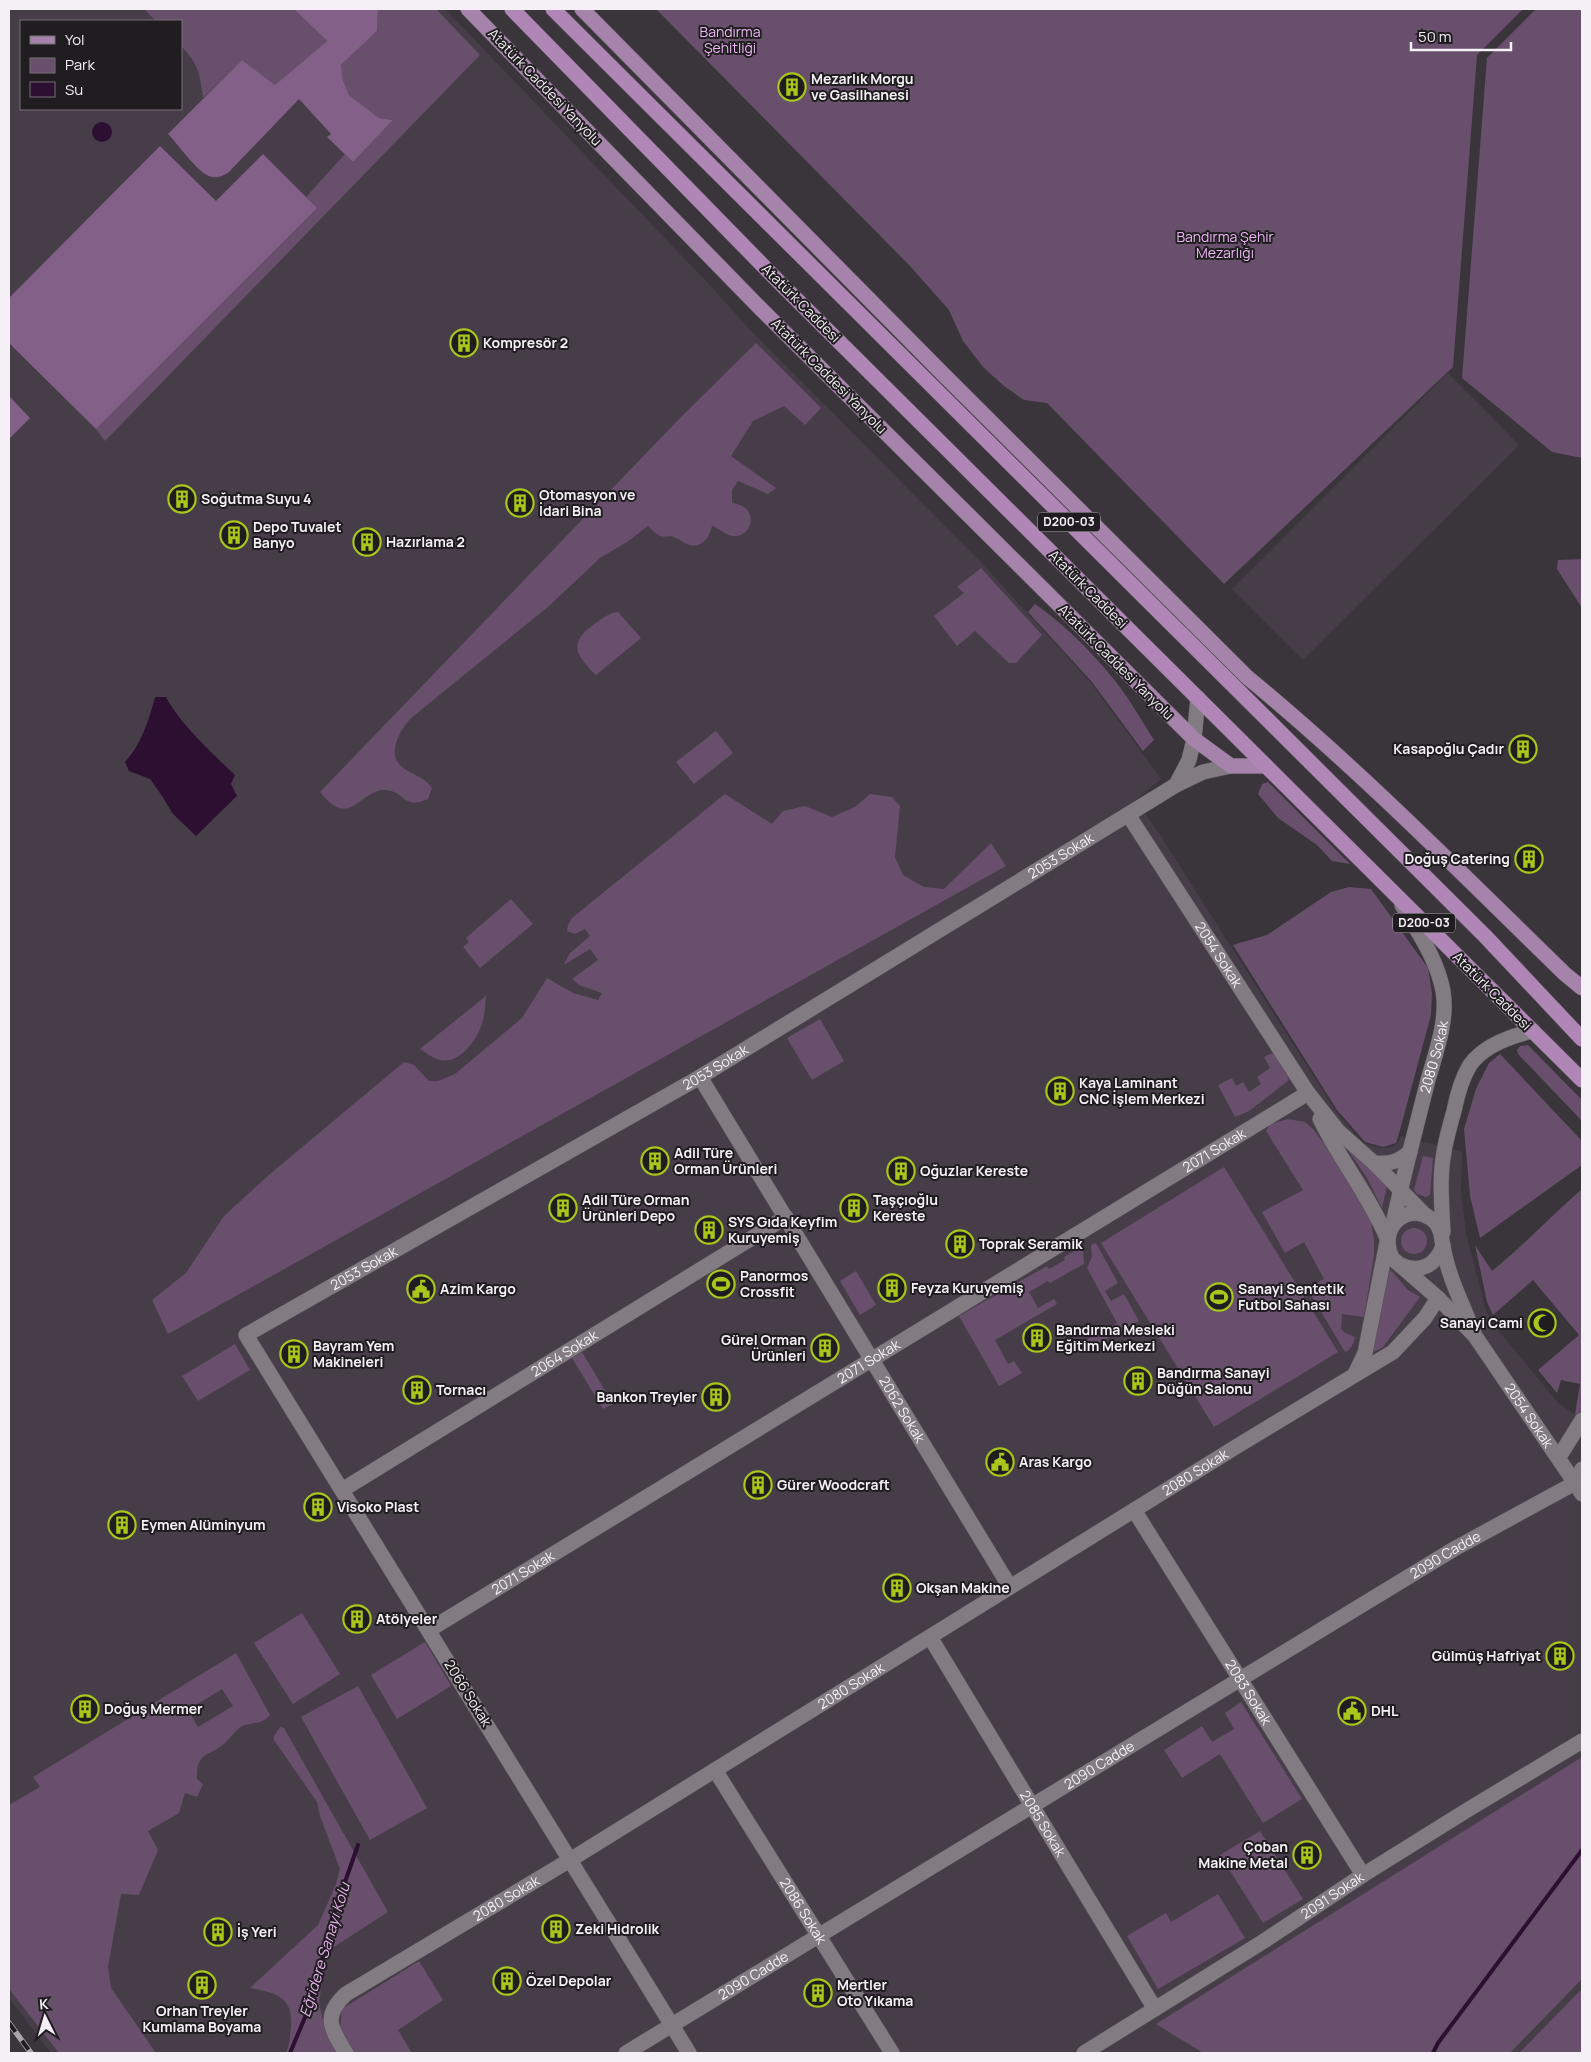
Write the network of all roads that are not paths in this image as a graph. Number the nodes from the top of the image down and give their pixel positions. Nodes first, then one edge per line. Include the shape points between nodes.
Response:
1 (468, 9) edge
2 (512, 9) edge
3 (553, 9) edge
4 (582, 9) edge
5 (1198, 698) junction
6 (1194, 739) junction
7 (1231, 766) junction
8 (1266, 766) junction
9 (1176, 785) junction
10 (1128, 816) junction
11 (1396, 896) junction
12 (1565, 974) junction
13 (1582, 988) edge
14 (1582, 992) edge
15 (1533, 1032) junction
16 (1582, 1039) edge
17 (700, 1077) junction
18 (1582, 1080) edge
19 (1308, 1092) junction
20 (1410, 1152) junction
21 (1374, 1163) junction
22 (1400, 1189) junction
23 (1426, 1216) junction
24 (786, 1218) junction
25 (1389, 1235) junction
26 (1443, 1241) junction
27 (1400, 1265) junction
28 (1451, 1274) junction
29 (1438, 1298) junction
30 (246, 1334) joint
31 (1475, 1336) junction
32 (872, 1359) junction
33 (1355, 1375) junction
34 (1582, 1420) edge
35 (1559, 1457) junction
36 (1580, 1482) edge
37 (342, 1490) junction
38 (1134, 1510) junction
39 (1010, 1587) junction
40 (429, 1630) junction
41 (930, 1637) junction
42 (1240, 1679) junction
43 (1582, 1741) edge
44 (715, 1770) junction
45 (1032, 1806) junction
46 (570, 1860) junction
47 (1363, 1875) junction
48 (819, 1936) junction
49 (1155, 2008) junction
50 (672, 2025) junction
51 (346, 2053) edge
52 (626, 2053) edge
53 (689, 2053) edge
54 (892, 2053) edge
55 (1084, 2053) edge

1 - 6 main road, Atatürk Caddesi Yanyolu via 759,307
2 - 5 highway, Atatürk Caddesi / D200-03 via 779,282
3 - 16 highway, D200-03 via 1485,936
4 - 12 main road via 1240,670 1392,805
5 - 6 street
5 - 8 highway, Atatürk Caddesi / D200-03
6 - 7 main road, Atatürk Caddesi Yanyolu
6 - 9 street via 1189,760
7 - 8 main road
7 - 9 street, 2053 Sokak via 1203,772
8 - 11 highway, Atatürk Caddesi / D200-03
9 - 10 street, 2053 Sokak
10 - 17 street, 2053 Sokak
10 - 19 street, 2054 Sokak
11 - 15 highway, Atatürk Caddesi / D200-03
11 - 20 street, 2080 Sokak via 1435,964 1443,992 1443,1022
12 - 13 main road
12 - 14 street
15 - 18 highway, Atatürk Caddesi / D200-03
15 - 26 street via 1513,1035 1489,1048 1471,1064 1458,1096 1444,1153 1441,1190
17 - 24 street, 2062 Sokak
17 - 30 street, 2053 Sokak
19 - 21 street, 2054 Sokak via 1338,1130
19 - 25 street, 2054 Sokak via 1327,1133
19 - 32 street, 2071 Sokak
20 - 21 street via 1390,1164
20 - 22 street, 2080 Sokak
21 - 22 street, 2054 Sokak
22 - 23 street, 2054 Sokak
22 - 25 street, 2080 Sokak
23 - 25 street via 1408,1214 1400,1218
23 - 26 street, 2054 Sokak via 1440,1228
24 - 32 street, 2062 Sokak
24 - 37 street, 2064 Sokak
25 - 27 street, 2054 Sokak via 1393,1259
25 - 33 street, 2080 Sokak via 1365,1353
26 - 27 street via 1440,1254 1427,1267 1418,1269
26 - 28 street, 2054 Sokak
27 - 29 street, 2054 Sokak
28 - 29 street, 2080 Sokak
28 - 31 street, 2054 Sokak
29 - 31 street, 2054 Sokak
29 - 33 street, 2080 Sokak via 1425,1318 1393,1352
30 - 37 street, 2066 Sokak
31 - 35 street, 2054 Sokak
32 - 39 street, 2062 Sokak
32 - 40 street, 2071 Sokak
33 - 38 street, 2080 Sokak
34 - 35 street
35 - 36 street, 2054 Sokak
36 - 42 street, 2090 Cadde via 1454,1549
37 - 40 street, 2066 Sokak
38 - 39 street, 2080 Sokak
38 - 42 street, 2083 Sokak
39 - 41 street, 2080 Sokak
40 - 46 street, 2066 Sokak
41 - 44 street, 2080 Sokak
41 - 45 street, 2085 Sokak
42 - 45 street, 2090 Cadde
42 - 47 street, 2083 Sokak
43 - 47 street, 2091 Sokak
44 - 46 street, 2080 Sokak
44 - 48 street, 2086 Sokak
45 - 48 street, 2090 Cadde
45 - 49 street, 2085 Sokak
46 - 50 street, 2066 Sokak
46 - 51 street, 2080 Sokak via 346,1994 336,2004 331,2016 332,2030
47 - 49 street, 2091 Sokak
48 - 50 street, 2090 Cadde
48 - 54 street, 2086 Sokak
49 - 55 street, 2091 Sokak
50 - 52 street, 2090 Cadde
50 - 53 street, 2066 Sokak

